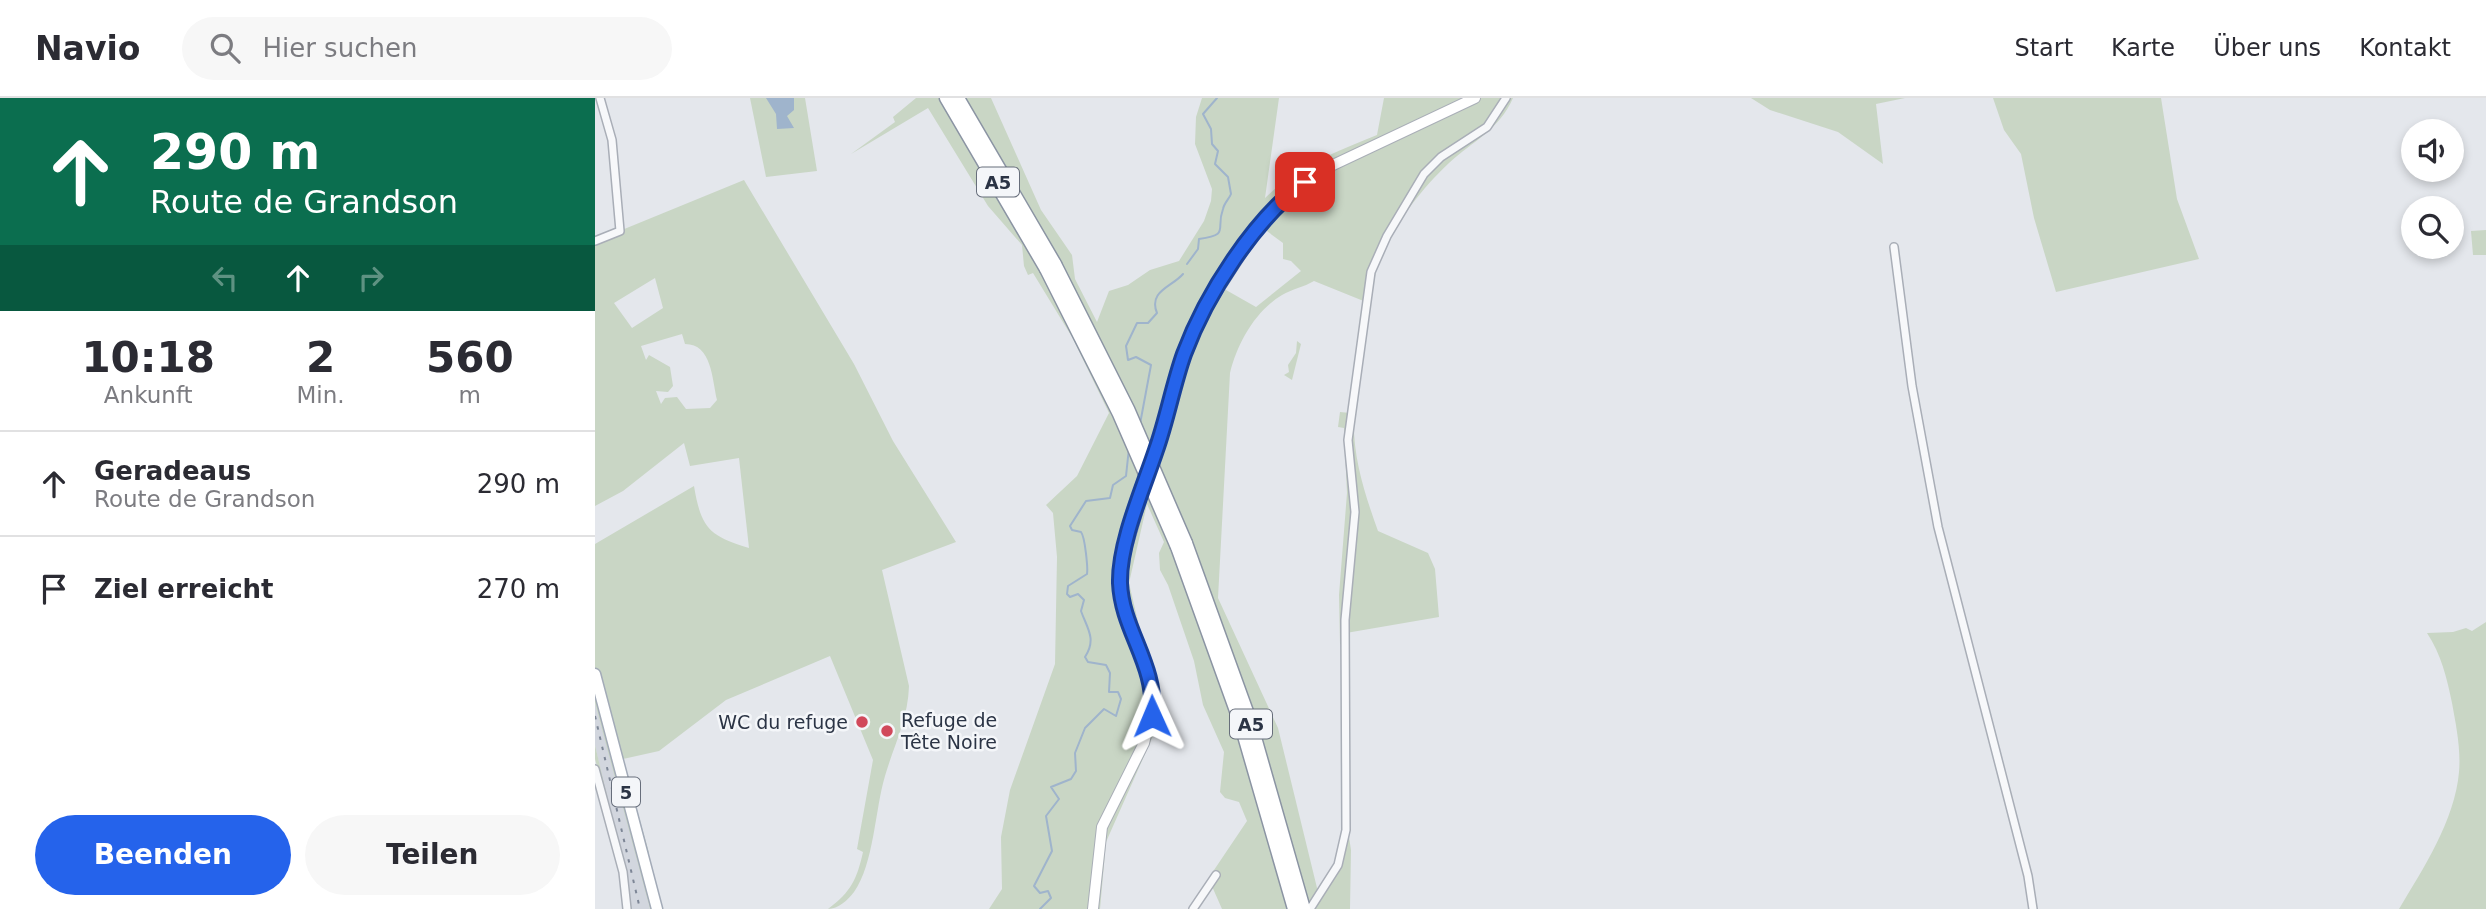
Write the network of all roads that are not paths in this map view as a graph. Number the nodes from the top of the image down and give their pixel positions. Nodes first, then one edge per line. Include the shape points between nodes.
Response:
1 (600, 98) edge
2 (946, 98) edge
3 (958, 98) edge
4 (1475, 98) edge
5 (1506, 98) edge
6 (595, 241) edge
7 (1894, 247) dead end
8 (1051, 266) junction
9 (1182, 545) junction
10 (595, 674) edge
11 (595, 769) edge
12 (1216, 875) dead end
13 (627, 909) edge
14 (657, 909) edge
15 (1093, 909) edge
16 (1193, 909) edge
17 (1294, 909) edge
18 (1304, 909) edge
19 (1310, 909) edge
20 (2033, 909) edge

1 - 6 street via 612,141 620,231
2 - 8 highway, A5
3 - 8 highway, A5
4 - 15 street via 1333,164 1292,191 1271,212 1196,324 1137,505 1121,575 1127,614 1150,672 1152,716 1138,756 1102,827
5 - 19 street via 1487,127 1424,174 1371,272 1348,440 1355,512 1345,620 1346,830 1338,865
7 - 20 street via 1912,386 1938,527
8 - 9 highway, A5, bridge via 1128,409
9 - 17 highway, A5
9 - 18 highway, A5 via 1250,720
10 - 14 main road, 5
11 - 13 street via 623,872
12 - 16 street

